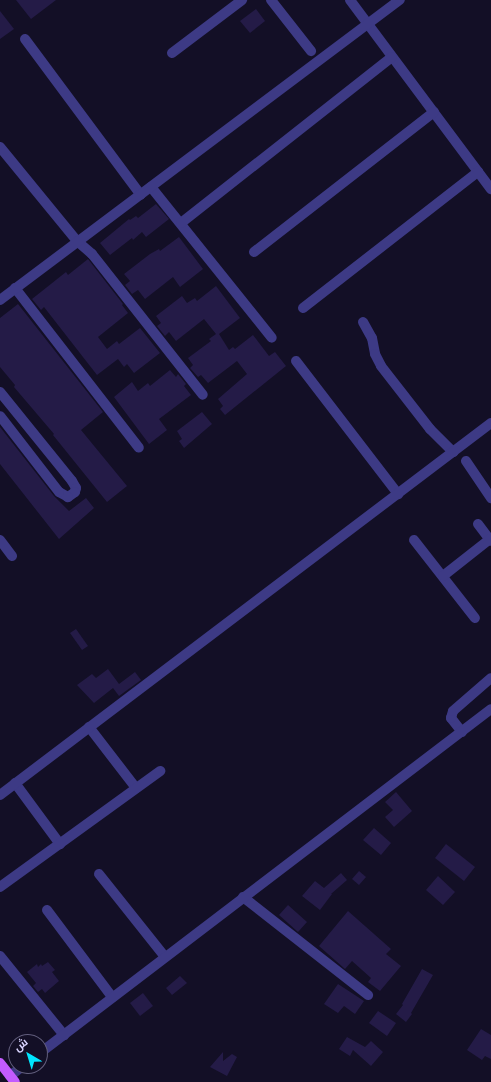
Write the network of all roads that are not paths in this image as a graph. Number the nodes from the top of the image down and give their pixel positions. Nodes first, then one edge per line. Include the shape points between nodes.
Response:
1 (242, 0) edge
2 (271, 0) edge
3 (350, 0) edge
4 (400, 0) edge
5 (368, 24) junction
6 (25, 39) dead end
7 (311, 51) dead end
8 (172, 53) dead end
9 (392, 57) junction
10 (434, 112) junction
11 (0, 147) edge
12 (478, 172) junction
13 (152, 187) junction
14 (491, 189) edge
15 (141, 195) junction
16 (181, 224) junction
17 (77, 241) junction
18 (254, 252) dead end
19 (15, 288) junction
20 (1, 298) edge
21 (303, 308) dead end
22 (363, 322) dead end
23 (272, 338) dead end
24 (296, 361) dead end
25 (0, 392) edge
26 (203, 395) dead end
27 (0, 416) edge
28 (491, 424) edge
29 (139, 448) dead end
30 (453, 452) junction
31 (466, 461) dead end
32 (398, 494) junction
33 (491, 498) edge
34 (478, 524) dead end
35 (0, 540) edge
36 (414, 540) dead end
37 (491, 540) edge
38 (12, 556) dead end
39 (442, 576) junction
40 (475, 618) dead end
41 (491, 678) edge
42 (491, 709) edge
43 (89, 727) junction
44 (462, 732) junction
45 (160, 771) dead end
46 (16, 783) junction
47 (136, 788) junction
48 (0, 795) edge
49 (60, 844) junction
50 (99, 874) dead end
51 (0, 887) edge
52 (243, 897) junction
53 (47, 910) dead end
54 (0, 956) edge
55 (165, 957) junction
56 (368, 995) dead end
57 (112, 997) junction
58 (64, 1035) junction
59 (48, 1047) edge
60 (0, 1063) edge
61 (12, 1079) edge

1 - 8 street
2 - 7 street
3 - 5 street
4 - 5 street
5 - 9 street
5 - 13 street
6 - 15 street
9 - 10 street
9 - 16 street
10 - 12 street
10 - 18 street
11 - 17 street
12 - 14 street
12 - 21 street
13 - 15 street
13 - 16 street
15 - 17 street
16 - 23 street
17 - 19 street
17 - 26 street via 92,254
19 - 20 street
19 - 29 street
22 - 30 street via 372,338 375,354 381,366 430,429
24 - 32 street
25 - 27 street via 72,481 76,488 75,492 68,497 59,492
28 - 30 street
30 - 32 street
31 - 33 street
32 - 43 street
34 - 37 street
35 - 38 street
36 - 39 street
37 - 39 street
39 - 40 street
41 - 44 street via 453,712 451,718
42 - 44 street
43 - 46 street
43 - 47 street
44 - 52 street
45 - 47 street
46 - 48 street
46 - 49 street
47 - 49 street
49 - 51 street
50 - 55 street
52 - 55 street
52 - 56 street
53 - 57 street
54 - 58 street
55 - 57 street
57 - 58 street
58 - 59 street
60 - 61 main road

